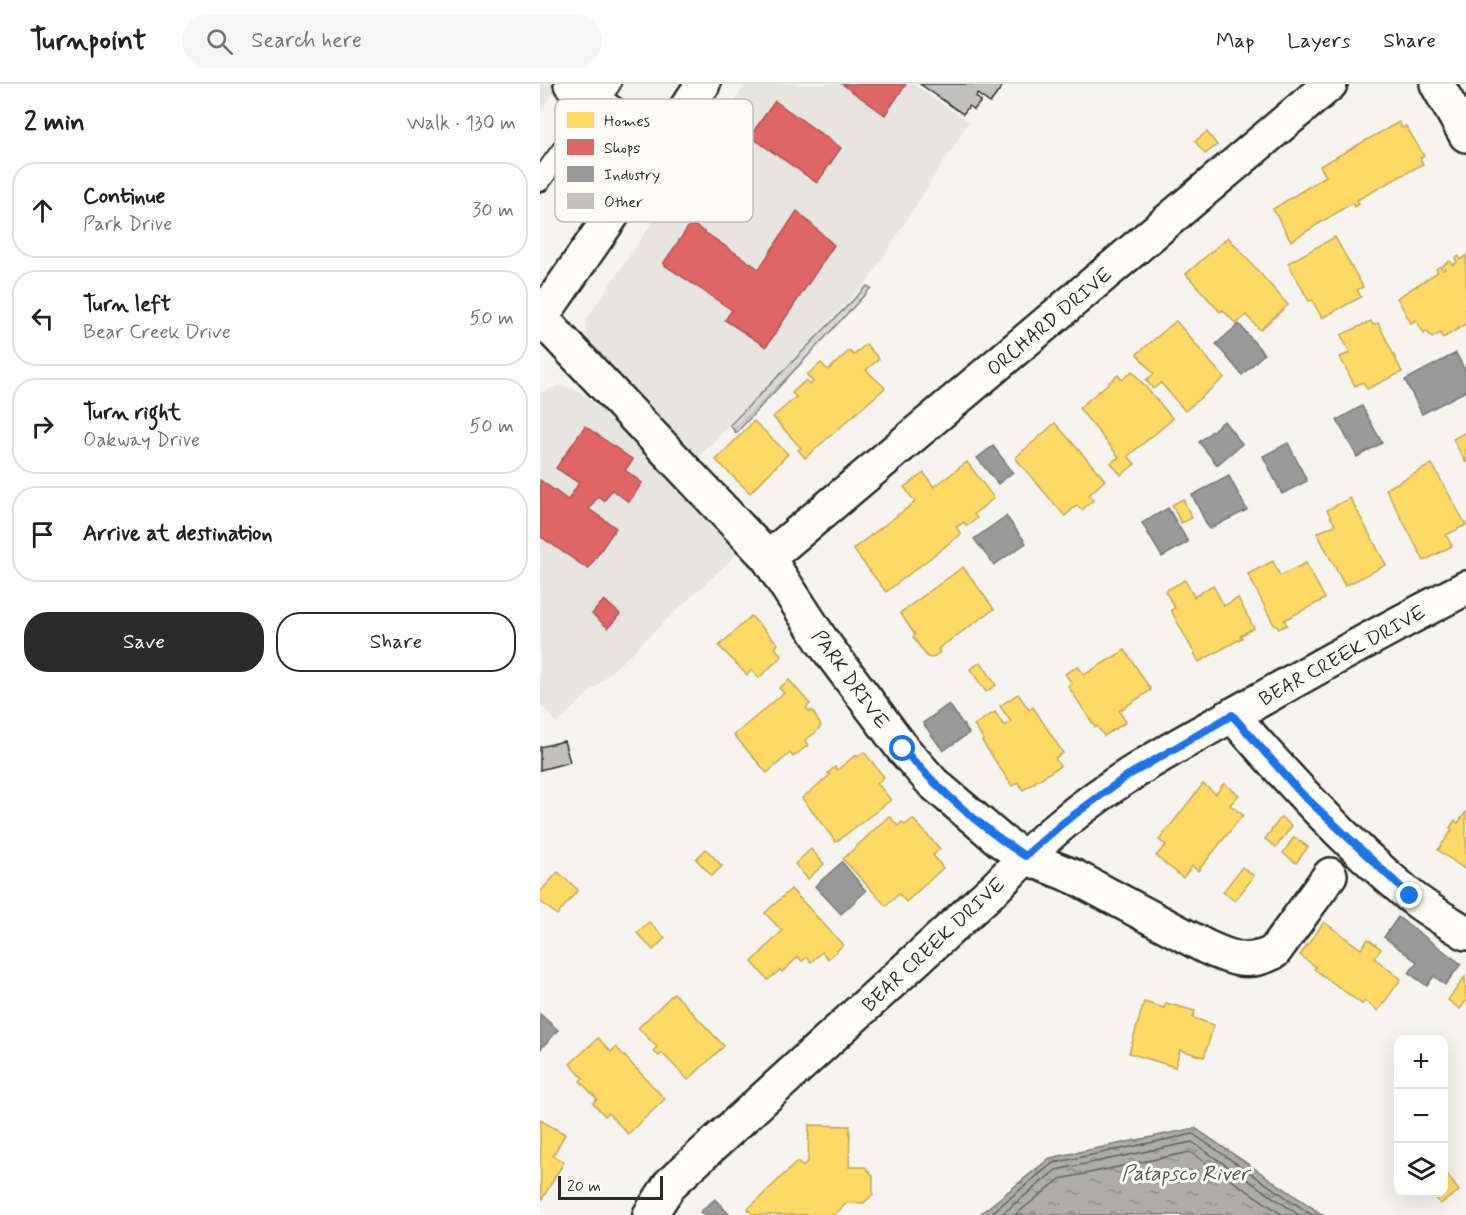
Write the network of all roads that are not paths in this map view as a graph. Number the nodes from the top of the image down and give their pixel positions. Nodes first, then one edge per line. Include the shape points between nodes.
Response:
1 (703, 84) edge
2 (1330, 84) edge
3 (1437, 84) edge
4 (692, 99) edge
5 (1466, 135) edge
6 (555, 155) edge
7 (540, 181) edge
8 (607, 222) edge
9 (540, 319) edge
10 (768, 558) junction
11 (1466, 588) edge
12 (1232, 715) junction
13 (1025, 856) junction
14 (1330, 875) dead end
15 (1466, 933) edge
16 (650, 1215) edge

1 - 4 street
2 - 10 street, ORCHARD DRIVE
3 - 5 street
6 - 7 lane
8 - 9 street
9 - 10 street, PARK DRIVE
10 - 13 street, PARK DRIVE via 822,641 903,749 933,783 1001,841
11 - 12 street, BEAR CREEK DRIVE
12 - 13 street, BEAR CREEK DRIVE via 1127,776
12 - 15 street via 1300,792 1362,852 1410,896
13 - 14 street, PARK DRIVE via 1075,877 1215,951 1246,960 1261,959 1274,952
13 - 16 street, BEAR CREEK DRIVE via 996,887 670,1184

